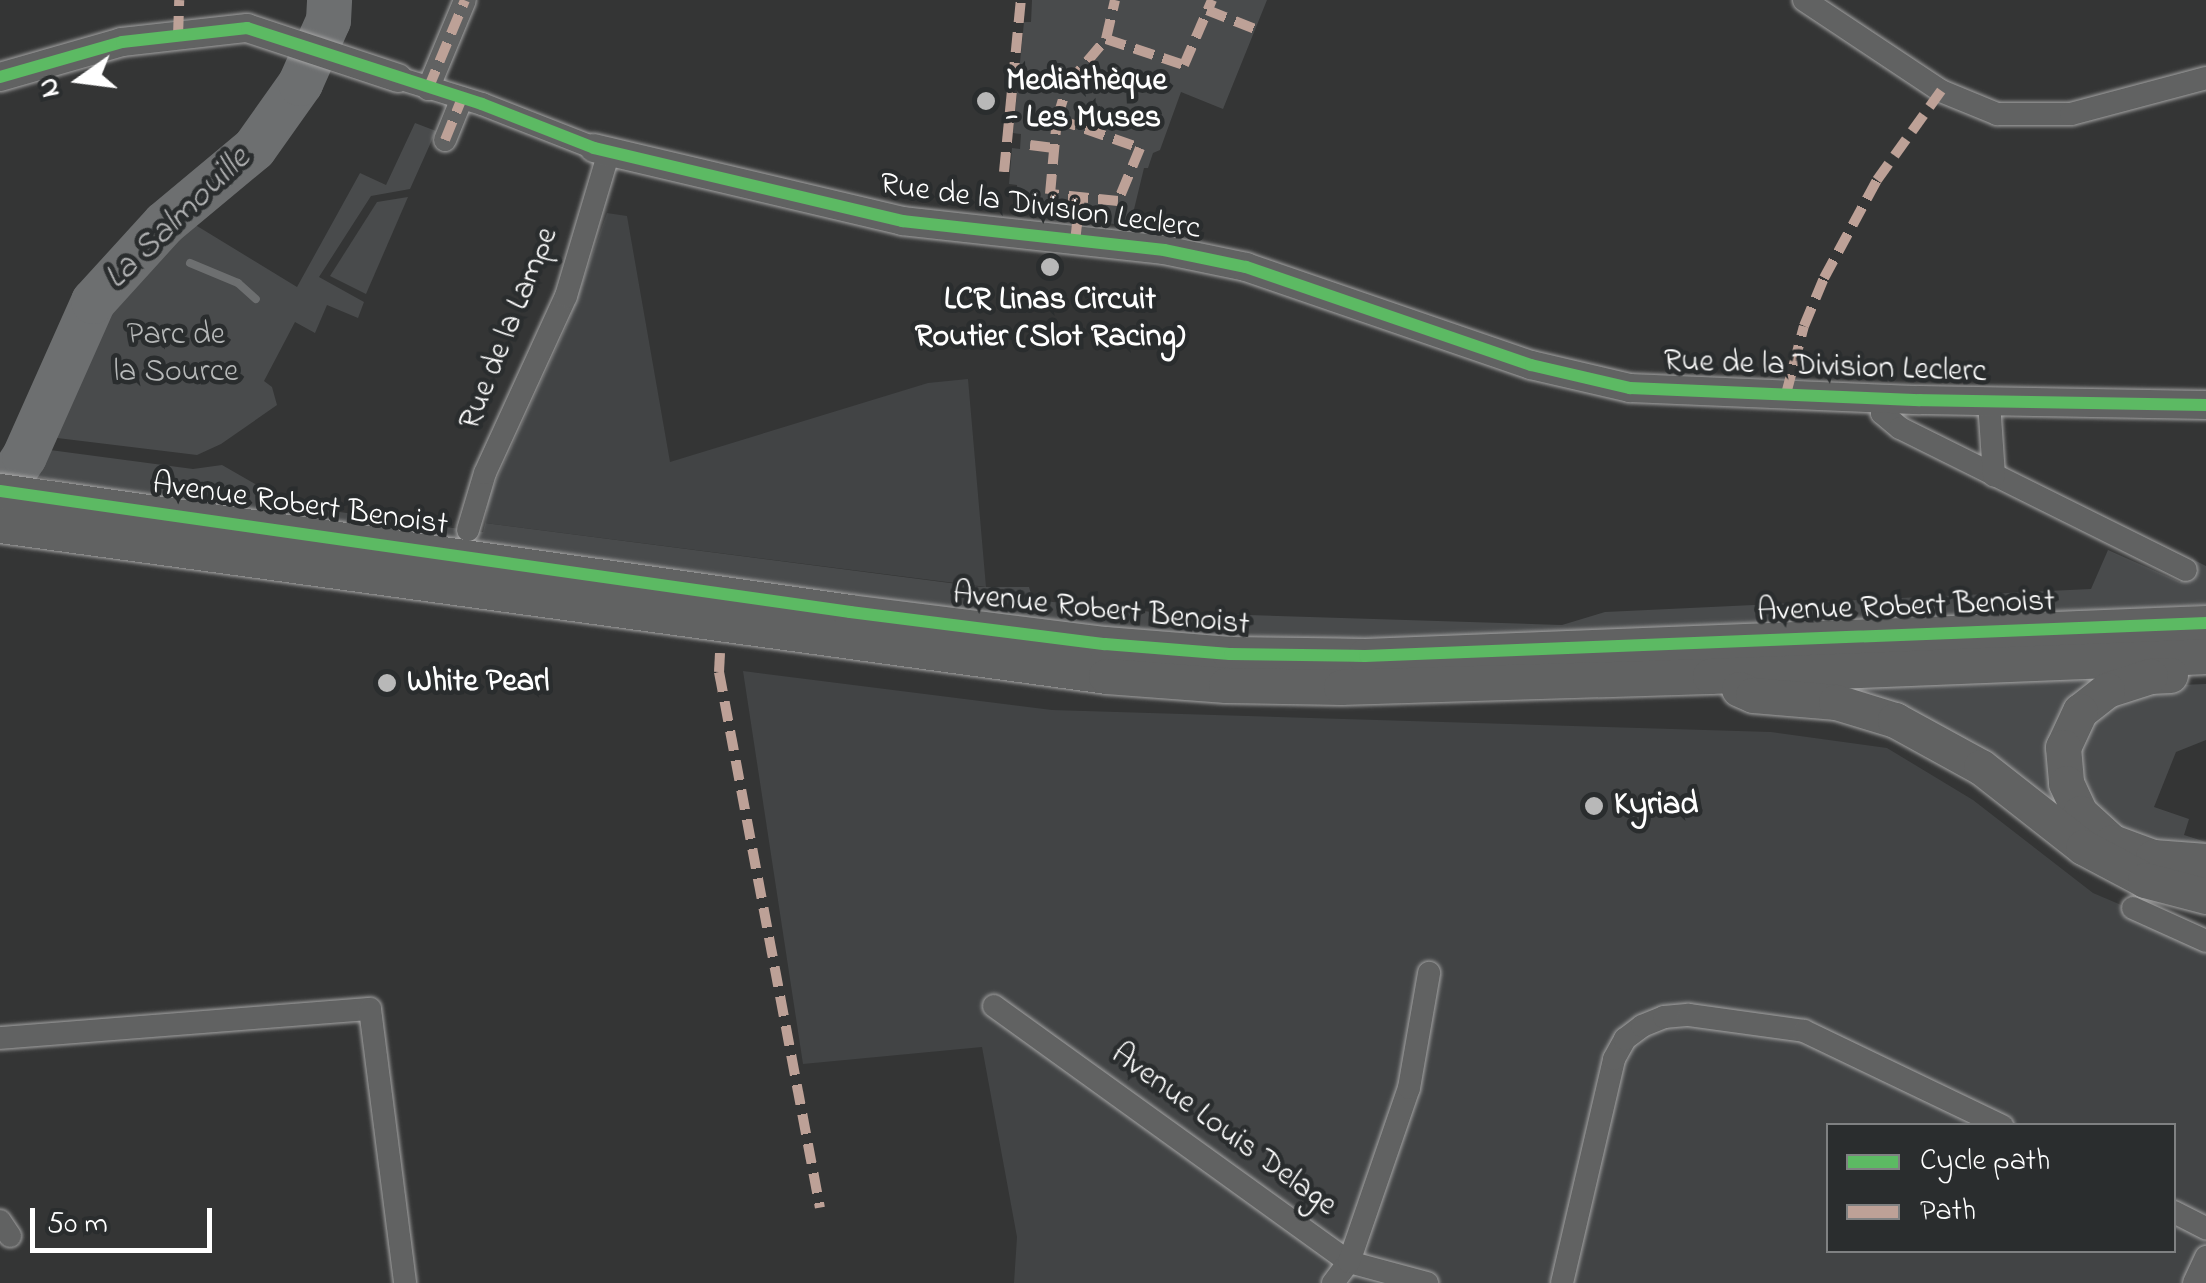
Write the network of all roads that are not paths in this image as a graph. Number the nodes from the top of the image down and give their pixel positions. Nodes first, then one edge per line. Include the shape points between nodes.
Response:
1 (465, 0) edge
2 (1804, 0) edge
3 (0, 77) edge
4 (398, 78) joint
5 (2206, 78) edge
6 (428, 89) junction
7 (462, 98) junction
8 (445, 140) dead end
9 (601, 150) junction
10 (1881, 398) junction
11 (1989, 402) junction
12 (2206, 406) edge
13 (1994, 476) junction
14 (16, 493) edge
15 (5, 526) edge
16 (468, 530) dead end
17 (2186, 570) dead end
18 (2206, 623) edge
19 (2206, 656) edge
20 (2206, 674) edge
21 (1710, 676) junction
22 (2206, 862) edge
23 (2206, 896) edge
24 (2134, 908) dead end
25 (2206, 941) edge
26 (1430, 973) dead end
27 (994, 1006) dead end
28 (0, 1038) edge
29 (1996, 1123) edge
30 (2176, 1213) edge
31 (2206, 1228) edge
32 (2206, 1257) edge
33 (1349, 1262) junction
34 (405, 1283) edge
35 (1333, 1283) edge
36 (1427, 1283) edge
37 (1562, 1283) edge
38 (2194, 1283) edge

1 - 6 street
2 - 5 street via 1941,91 1997,114 2072,114
3 - 4 street, Rue de la Division Leclerc via 122,42 247,28
4 - 6 street, Rue de la Division Leclerc
6 - 7 street, Rue de la Division Leclerc
7 - 8 street
7 - 9 street, Rue de la Division Leclerc
9 - 10 street, Rue de la Division Leclerc via 902,222 1164,250 1246,267 1532,365 1630,388
9 - 16 street, Rue de la Lampe via 566,296 486,472
10 - 11 street, Rue de la Division Leclerc
10 - 13 street via 1882,413 1900,428
11 - 12 street, Rue de la Division Leclerc
11 - 13 street
13 - 17 street
14 - 18 main road, Avenue Robert Benoist via 850,612 1230,654 1365,656
15 - 21 main road, Avenue Robert Benoist via 1106,676 1341,687
19 - 21 main road, Avenue Robert Benoist
20 - 22 main road via 2150,676 2107,690 2080,710 2064,747 2066,783 2080,813 2112,842 2153,857
21 - 23 main road via 1754,695 1836,702 1894,720 1981,767 2083,848 2145,880
24 - 25 street
26 - 33 street via 1409,1088
27 - 33 street, Avenue Louis Delage
28 - 34 street via 370,1009
29 - 37 street via 1804,1030 1689,1014 1642,1026 1614,1059
30 - 31 street
32 - 38 street
33 - 35 street
33 - 36 street, Avenue Louis Delage

